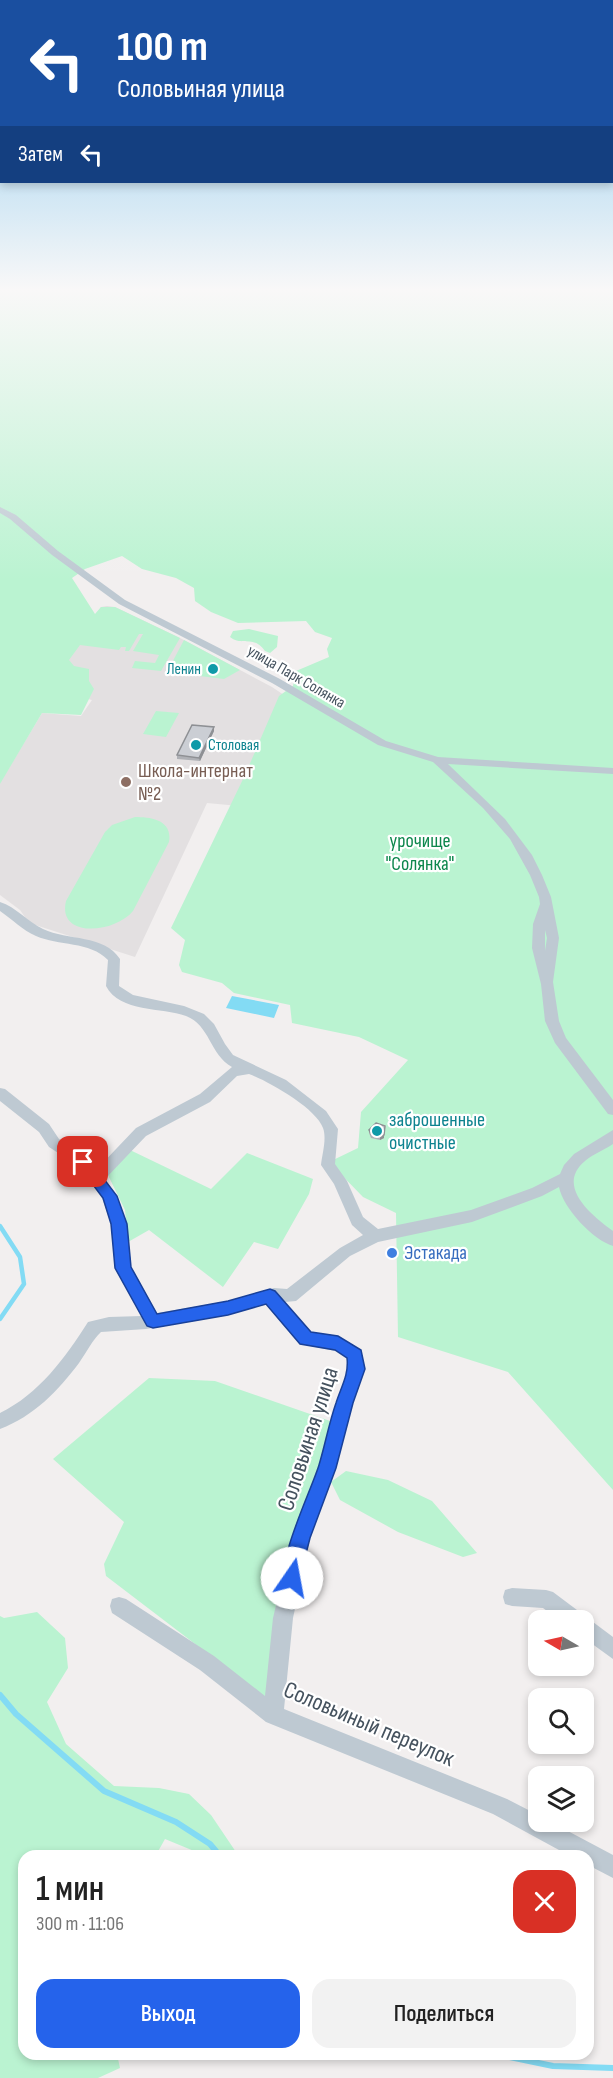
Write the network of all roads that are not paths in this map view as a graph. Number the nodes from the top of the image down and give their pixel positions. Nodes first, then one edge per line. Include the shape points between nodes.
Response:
1 (0, 510) edge
2 (437, 760) junction
3 (613, 771) edge
4 (0, 906) edge
5 (251, 1069) junction
6 (0, 1093) edge
7 (613, 1110) edge
8 (613, 1135) edge
9 (97, 1178) junction
10 (564, 1178) junction
11 (375, 1236) junction
12 (613, 1240) edge
13 (270, 1296) junction
14 (153, 1321) junction
15 (0, 1421) edge
16 (512, 1597) dead end
17 (119, 1606) dead end
18 (561, 1610) edge
19 (594, 1634) edge
20 (613, 1649) edge
21 (273, 1715) junction
22 (582, 1850) edge
23 (594, 1857) edge
24 (613, 1867) edge

1 - 2 street, улица Парк Солянка via 122,602 276,681 382,743
2 - 3 street, улица Парк Солянка
2 - 7 street via 479,796 515,837 539,880 552,938 547,984 552,1021 560,1040
4 - 5 street via 45,935 106,950 114,959 112,986 121,994 194,1014 209,1025 226,1056
5 - 9 street via 233,1072 205,1098 141,1132
5 - 11 street via 323,1115 332,1131 328,1165 340,1181 357,1221
6 - 9 street
8 - 10 street via 568,1167
9 - 14 street via 109,1196 119,1224 123,1268
10 - 11 street via 472,1216
10 - 12 street via 566,1191 576,1204
11 - 13 street via 345,1252 290,1296
13 - 14 street
13 - 21 street, Соловьиная улица via 306,1339 338,1344 355,1355 357,1369 301,1538 283,1618
14 - 15 street via 109,1322 94,1327 75,1359 37,1398
16 - 18 street via 546,1599
17 - 21 street, Соловьиный переулок via 207,1663
19 - 20 street
21 - 22 street, Соловьиный переулок via 500,1806
23 - 24 street, Соловьиный переулок

